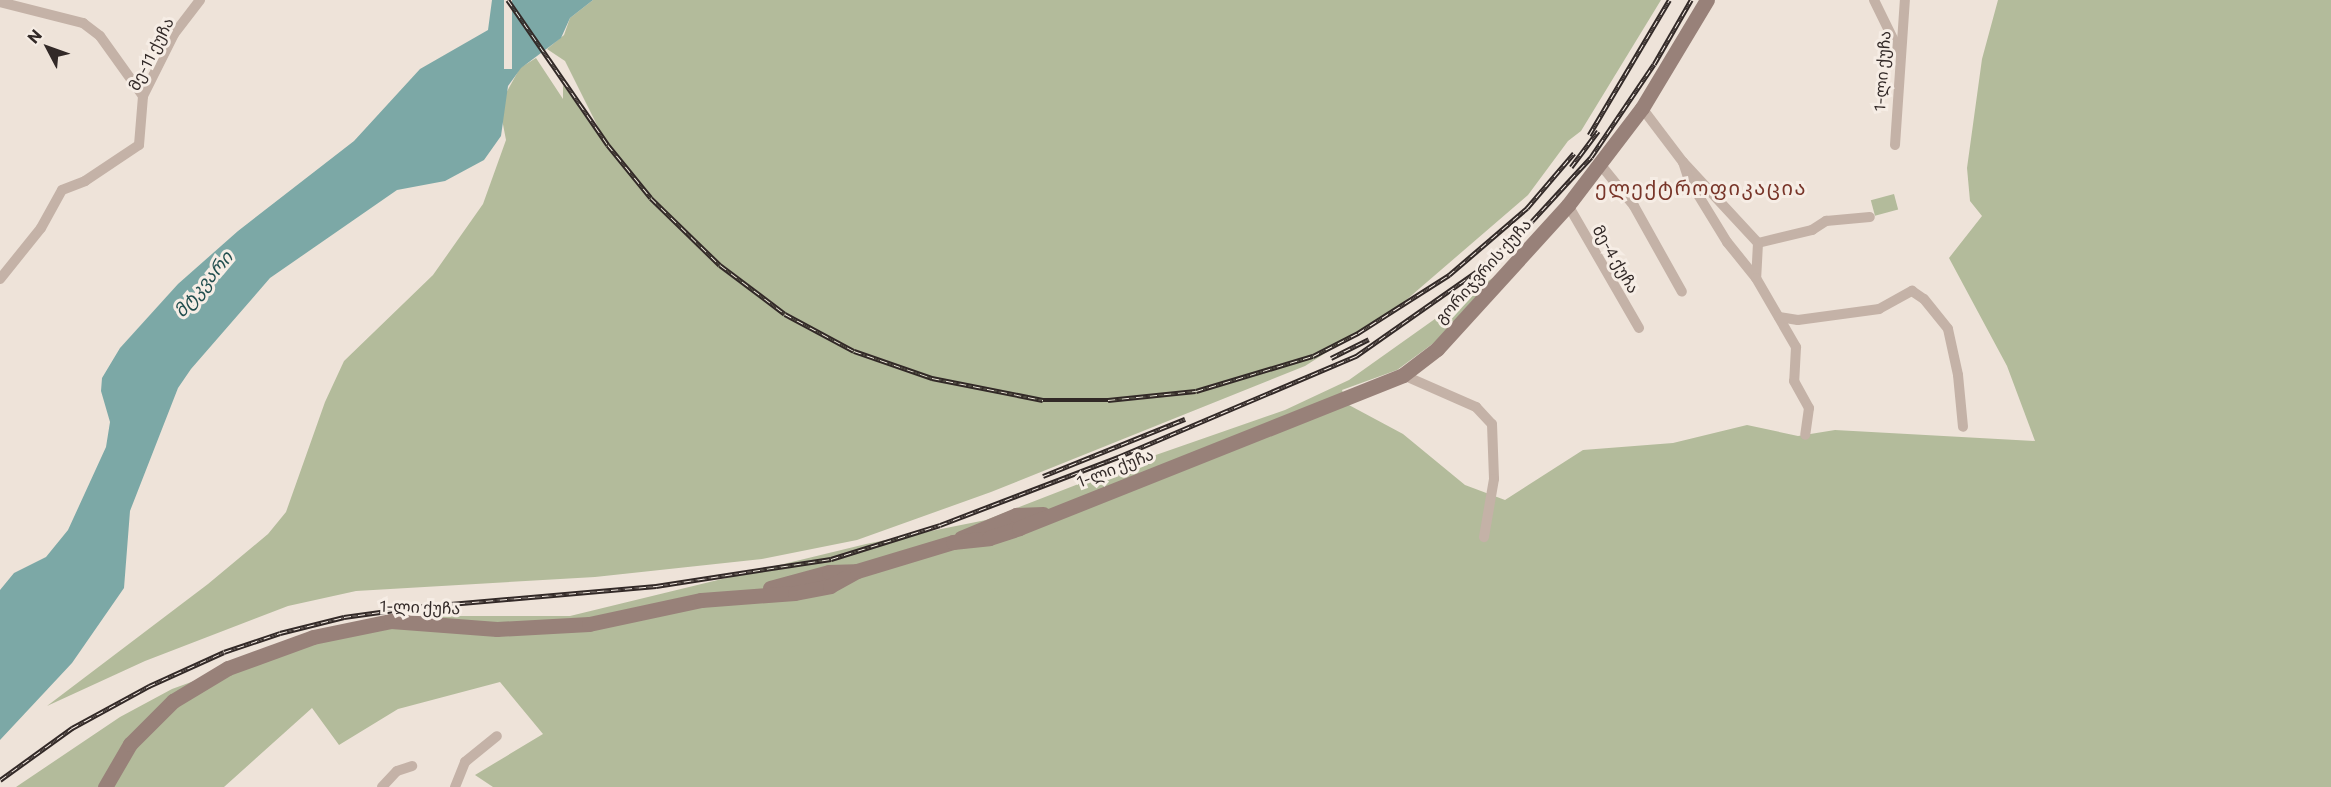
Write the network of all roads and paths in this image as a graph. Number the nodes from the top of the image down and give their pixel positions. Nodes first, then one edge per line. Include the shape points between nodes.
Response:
1 (200, 0) edge
2 (1707, 0) edge
3 (1874, 0) edge
4 (1905, 0) edge
5 (0, 2) edge
6 (1900, 53) junction
7 (143, 96) junction
8 (1641, 108) junction
9 (1895, 145) dead end
10 (1683, 162) junction
11 (1600, 164) junction
12 (1568, 205) junction
13 (1870, 217) dead end
14 (1758, 243) junction
15 (1756, 278) junction
16 (0, 279) edge
17 (1682, 292) dead end
18 (1779, 317) junction
19 (1639, 328) dead end
20 (1403, 375) junction
21 (1963, 427) dead end
22 (1806, 435) dead end
23 (1195, 456) joint
24 (1484, 537) dead end
25 (497, 736) dead end
26 (412, 766) dead end
27 (105, 787) edge
28 (382, 787) edge
29 (455, 787) edge

1 - 7 street, მე-11 ქუჩა via 174,34
2 - 8 main road, გორიჯვრის ქუჩა
3 - 6 street
4 - 6 street, 1-ლი ქუჩა
5 - 7 street via 83,23 100,36
6 - 9 street, 1-ლი ქუჩა
7 - 16 street, მე-11 ქუჩა via 139,145 85,181 62,190 41,228
8 - 10 street
8 - 11 main road, გორიჯვრის ქუჩა
10 - 14 street
10 - 15 street via 1689,180 1727,242
11 - 12 main road, გორიჯვრის ქუჩა
11 - 17 street via 1634,206
12 - 19 street, მე-4 ქუჩა
12 - 20 main road, გორიჯვრის ქუჩა via 1437,349
13 - 14 street via 1826,221 1812,230
14 - 15 street
15 - 18 street
18 - 21 street via 1798,320 1879,309 1912,291 1948,329
18 - 22 street via 1796,347 1794,381 1809,408
20 - 23 main road, გორიჯვრის ქუჩა
20 - 24 street via 1476,407 1492,424 1494,479
23 - 27 main road, 1-ლი ქუჩა via 989,538 953,542 857,571 829,572 753,593 589,624 497,629 391,621 314,637 228,668 172,702 130,744
25 - 29 street via 465,762
26 - 28 street via 397,771

